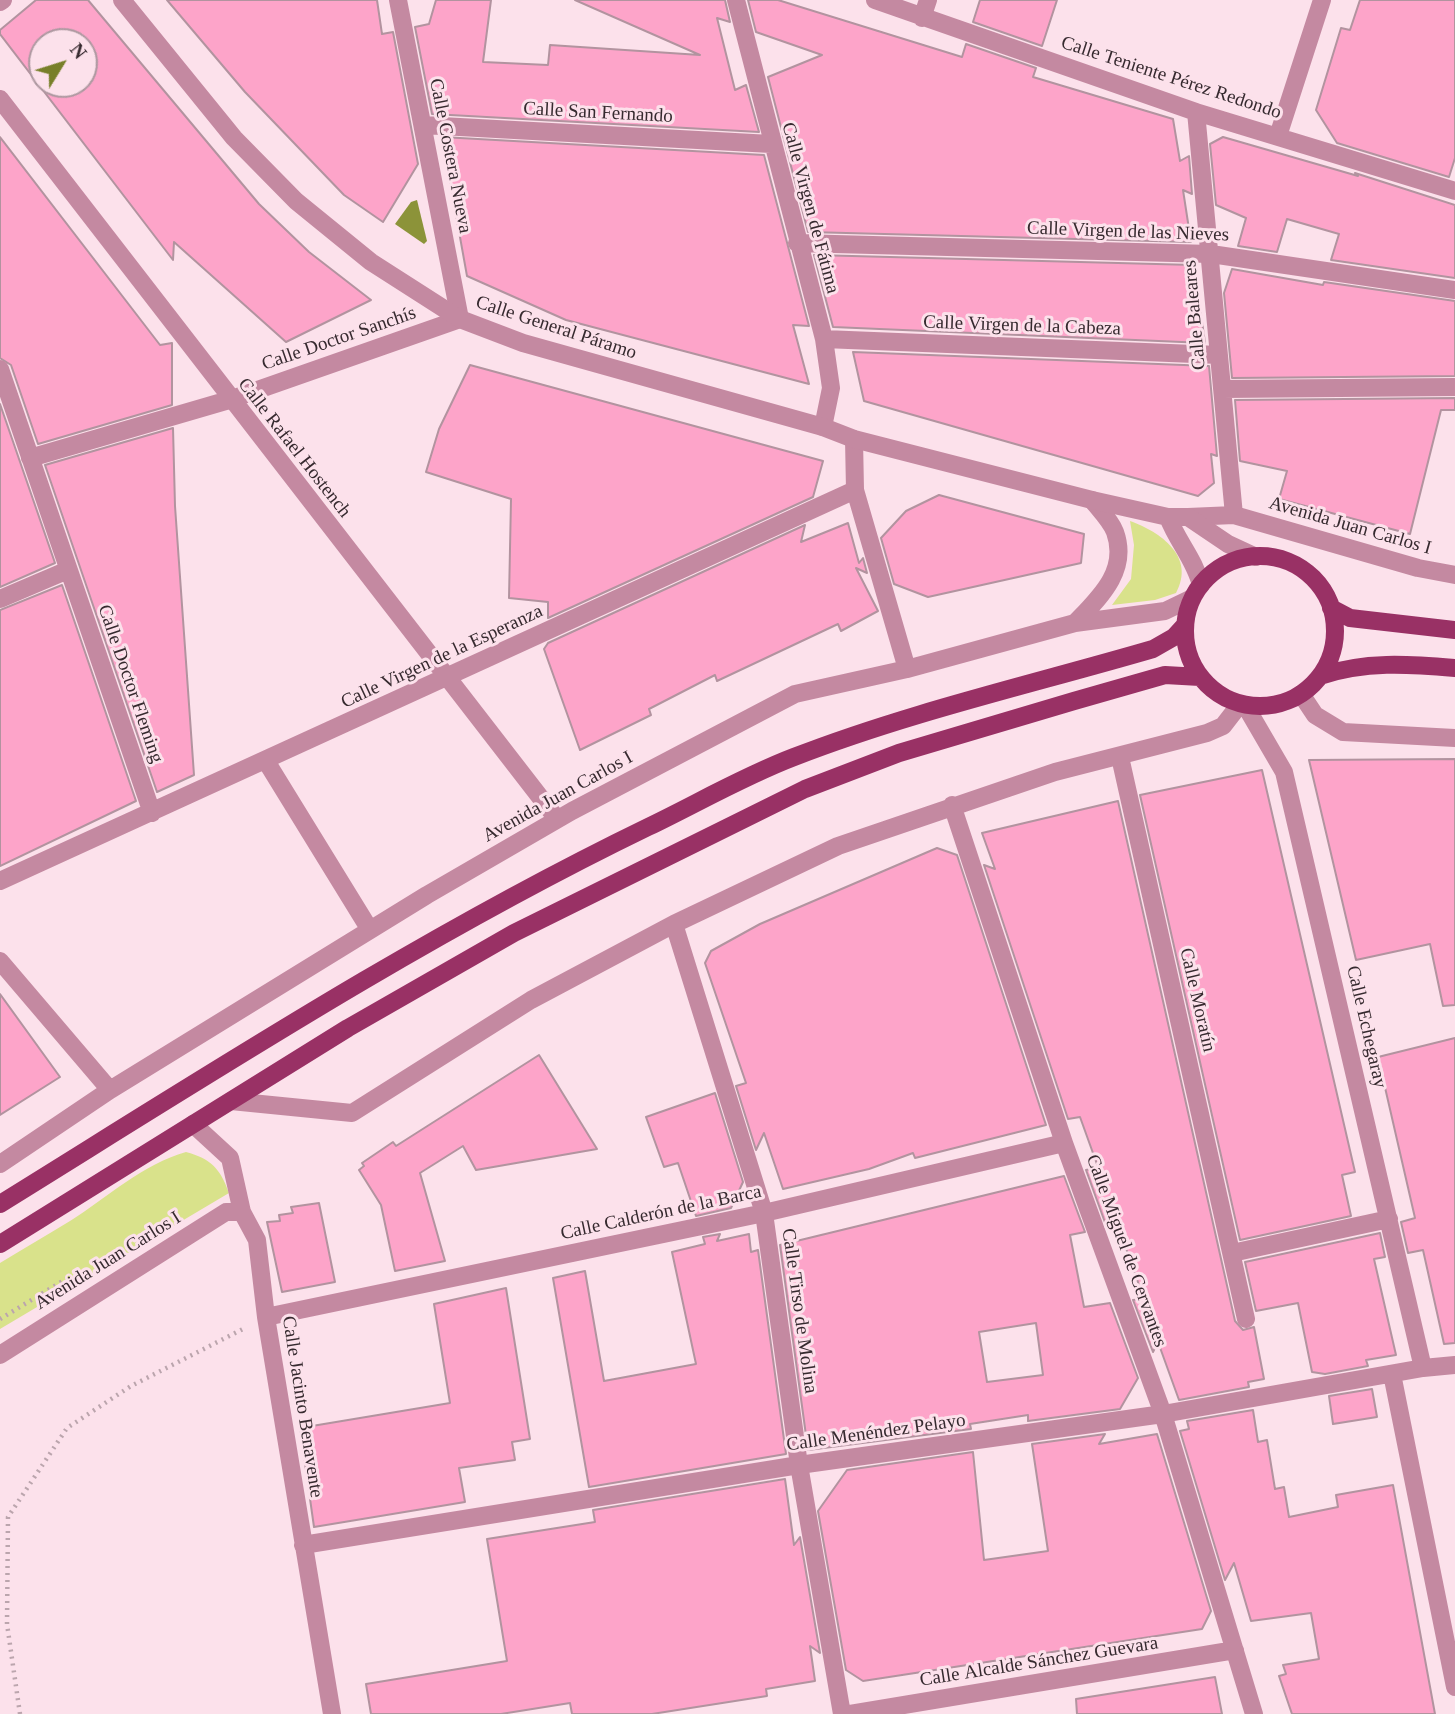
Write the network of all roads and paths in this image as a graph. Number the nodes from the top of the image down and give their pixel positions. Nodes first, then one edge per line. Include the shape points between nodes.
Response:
1 (122, 0) edge
2 (398, 0) edge
3 (736, 0) edge
4 (875, 0) edge
5 (928, 0) edge
6 (1322, 0) edge
7 (922, 18) junction
8 (0, 99) edge
9 (1196, 112) junction
10 (423, 125) junction
11 (1278, 136) junction
12 (771, 144) junction
13 (1455, 191) edge
14 (797, 243) junction
15 (1211, 254) junction
16 (1455, 290) edge
17 (460, 319) junction
18 (824, 339) junction
19 (1219, 355) junction
20 (0, 369) edge
21 (1455, 387) edge
22 (1222, 389) junction
23 (229, 400) junction
24 (823, 427) junction
25 (854, 439) junction
26 (30, 458) junction
27 (855, 490) junction
28 (1092, 500) junction
29 (1234, 515) junction
30 (1168, 517) junction
31 (1188, 517) junction
32 (1256, 556) junction
33 (68, 570) junction
34 (1455, 575) edge
35 (1197, 591) junction
36 (0, 598) edge
37 (1331, 608) junction
38 (1075, 623) junction
39 (1185, 625) junction
40 (1455, 630) edge
41 (908, 668) junction
42 (1455, 668) edge
43 (1320, 676) junction
44 (448, 677) junction
45 (1200, 677) junction
46 (1301, 694) junction
47 (1243, 704) junction
48 (1455, 738) edge
49 (1120, 757) junction
50 (266, 761) junction
51 (952, 805) junction
52 (152, 813) junction
53 (557, 819) junction
54 (0, 881) edge
55 (674, 924) junction
56 (370, 930) junction
57 (0, 961) edge
58 (110, 1090) junction
59 (231, 1101) junction
60 (194, 1124) junction
61 (1064, 1143) junction
62 (0, 1164) edge
63 (0, 1204) edge
64 (242, 1212) junction
65 (764, 1213) junction
66 (1390, 1219) junction
67 (0, 1244) edge
68 (1232, 1252) junction
69 (266, 1317) junction
70 (1246, 1319) dead end
71 (0, 1355) edge
72 (1455, 1365) edge
73 (1423, 1368) junction
74 (1392, 1374) junction
75 (1163, 1415) junction
76 (799, 1465) junction
77 (303, 1545) junction
78 (1235, 1650) junction
79 (1455, 1687) edge
80 (20, 1714) edge
81 (332, 1714) edge
82 (842, 1714) edge
83 (850, 1714) edge
84 (1254, 1714) edge

1 - 17 street, Calle General Páramo via 234,138 296,201 371,262
2 - 10 street, Calle Costera Nueva
3 - 12 street, Calle Virgen de Fátima
4 - 7 street, Calle Teniente Pérez Redondo
5 - 7 street
6 - 11 street
7 - 9 street, Calle Teniente Pérez Redondo
8 - 23 street, Calle Rafael Hostench
9 - 11 street, Calle Teniente Pérez Redondo
9 - 15 street, Calle Baleares
10 - 12 street, Calle San Fernando
10 - 17 street, Calle Costera Nueva
11 - 13 street, Calle Teniente Pérez Redondo
12 - 14 street, Calle Virgen de Fátima
14 - 15 street, Calle Virgen de las Nieves
14 - 18 street, Calle Virgen de Fátima
15 - 16 street, Calle Virgen de las Nieves
15 - 19 street, Calle Baleares
17 - 23 street, Calle Doctor Sanchís
17 - 24 street, Calle General Páramo via 523,343
18 - 19 street, Calle Virgen de la Cabeza
18 - 24 street, Calle Virgen de Fátima via 831,388
19 - 22 street, Calle Baleares
20 - 26 street, Calle Doctor Fleming
21 - 22 street
22 - 29 street, Calle Baleares
23 - 26 street, Calle Doctor Sanchís
23 - 44 street, Calle Rafael Hostench
24 - 25 street, Calle General Páramo
25 - 27 street
25 - 28 street, Calle General Páramo
26 - 33 street, Calle Doctor Fleming
27 - 41 street
27 - 44 street, Calle Virgen de la Esperanza
28 - 30 street, Calle General Páramo
28 - 38 street via 1115,532 1118,564 1107,589
29 - 31 street, Calle General Páramo
29 - 34 street, Avenida Juan Carlos I
30 - 31 street, Calle General Páramo
30 - 35 street via 1196,567
31 - 32 street via 1228,544
32 - 35 main road via 1216,570
32 - 37 main road via 1294,564 1323,590
33 - 36 street
33 - 52 street, Calle Doctor Fleming
35 - 38 street, Avenida Juan Carlos I via 1165,611
35 - 39 main road
37 - 40 main road via 1350,618
37 - 43 main road via 1335,632 1331,655
38 - 41 street, Avenida Juan Carlos I
39 - 45 main road via 1186,643
39 - 63 main road via 1174,638 1153,649 889,723 791,758 625,838 498,902 342,992
41 - 53 street, Avenida Juan Carlos I via 795,694
42 - 43 main road via 1398,663 1347,667
43 - 46 main road
44 - 50 street, Calle Virgen de la Esperanza
44 - 53 street, Calle Rafael Hostench
45 - 47 main road via 1218,693
45 - 59 main road via 1165,675 899,753 805,789 514,933
46 - 47 main road via 1275,705
46 - 48 street via 1315,715 1343,732
47 - 49 street via 1223,726 1208,733
47 - 66 street, Calle Echegaray via 1284,772
49 - 51 street
49 - 68 street, Calle Moratín
50 - 52 street, Calle Virgen de la Esperanza
50 - 56 street
51 - 55 street via 838,846
51 - 61 street, Calle Miguel de Cervantes
52 - 54 street, Calle Virgen de la Esperanza
53 - 56 street, Avenida Juan Carlos I
55 - 59 street via 531,1000 352,1113
55 - 65 street, Calle Tirso de Molina
56 - 58 street, Avenida Juan Carlos I
57 - 58 street
58 - 62 street, Avenida Juan Carlos I
59 - 60 main road
60 - 64 street, Calle Jacinto Benavente via 230,1158
60 - 67 main road
61 - 65 street, Calle Calderón de la Barca
61 - 75 street, Calle Miguel de Cervantes
64 - 69 street, Calle Jacinto Benavente via 257,1240
64 - 71 street, Avenida Juan Carlos I via 226,1212
65 - 69 street, Calle Calderón de la Barca
65 - 76 street, Calle Tirso de Molina
66 - 68 street
66 - 73 street, Calle Echegaray
68 - 70 street, Calle Moratín
69 - 77 street, Calle Jacinto Benavente
69 - 80 path via 131,1386 67,1428 8,1517 7,1624
72 - 73 street, Calle Menéndez Pelayo
73 - 74 street, Calle Menéndez Pelayo
74 - 75 street, Calle Menéndez Pelayo
74 - 79 street
75 - 76 street, Calle Menéndez Pelayo
75 - 78 street, Calle Miguel de Cervantes
76 - 77 street, Calle Menéndez Pelayo
76 - 82 street, Calle Tirso de Molina
77 - 81 street, Calle Jacinto Benavente
78 - 83 street, Calle Alcalde Sánchez Guevara
78 - 84 street, Calle Miguel de Cervantes

